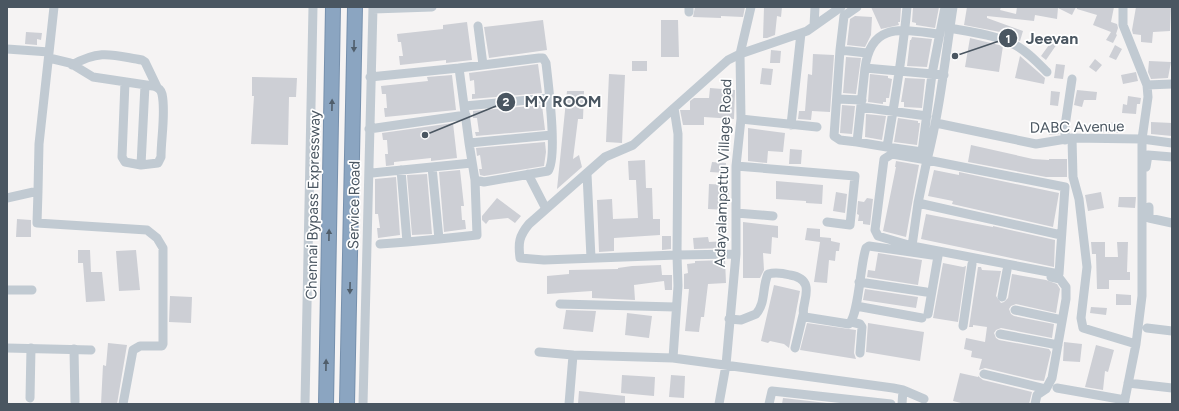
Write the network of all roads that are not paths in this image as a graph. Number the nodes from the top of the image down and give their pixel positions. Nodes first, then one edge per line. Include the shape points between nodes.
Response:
1 (54, 7) edge
2 (313, 7) edge
3 (333, 7) edge
4 (355, 7) edge
5 (432, 7) edge
6 (751, 7) edge
7 (815, 7) edge
8 (841, 7) edge
9 (857, 7) edge
10 (907, 7) edge
11 (945, 7) edge
12 (953, 7) edge
13 (1123, 7) edge
14 (373, 8) edge
15 (478, 26) dead end
16 (814, 26) junction
17 (950, 28) junction
18 (905, 30) junction
19 (801, 33) junction
20 (938, 34) junction
21 (7, 49) edge
22 (840, 50) junction
23 (867, 53) junction
24 (740, 54) junction
25 (49, 55) junction
26 (72, 65) junction
27 (483, 65) junction
28 (459, 68) junction
29 (865, 68) junction
30 (899, 71) junction
31 (1047, 72) dead end
32 (932, 74) junction
33 (944, 75) junction
34 (370, 77) junction
35 (1072, 79) dead end
36 (126, 82) junction
37 (1172, 84) edge
38 (145, 85) junction
39 (1147, 85) junction
40 (157, 87) junction
41 (549, 98) junction
42 (837, 99) junction
43 (861, 104) junction
44 (674, 108) junction
45 (465, 110) junction
46 (893, 111) junction
47 (927, 116) junction
48 (741, 119) junction
49 (936, 123) junction
50 (791, 124) junction
51 (818, 127) dead end
52 (369, 129) junction
53 (552, 135) junction
54 (1068, 139) junction
55 (1142, 139) junction
56 (857, 142) junction
57 (1172, 142) edge
58 (469, 143) junction
59 (887, 147) junction
60 (1172, 157) edge
61 (927, 160) junction
62 (472, 163) junction
63 (141, 165) junction
64 (736, 166) junction
65 (432, 167) junction
66 (401, 170) junction
67 (372, 173) dead end
68 (528, 174) junction
69 (587, 174) junction
70 (475, 180) junction
71 (38, 191) junction
72 (7, 198) edge
73 (918, 203) junction
74 (546, 209) junction
75 (736, 213) junction
76 (773, 216) dead end
77 (826, 222) dead end
78 (1172, 223) edge
79 (1061, 235) junction
80 (440, 239) junction
81 (407, 242) junction
82 (380, 244) dead end
83 (912, 246) junction
84 (736, 254) junction
85 (677, 255) junction
86 (938, 256) junction
87 (591, 258) junction
88 (972, 264) junction
89 (1007, 270) junction
90 (859, 282) junction
91 (7, 290) edge
92 (32, 290) dead end
93 (926, 292) dead end
94 (1002, 297) dead end
95 (560, 304) dead end
96 (856, 306) junction
97 (675, 307) junction
98 (1015, 310) dead end
99 (803, 315) junction
100 (729, 319) junction
101 (1062, 320) junction
102 (851, 322) junction
103 (963, 326) dead end
104 (1147, 328) dead end
105 (1172, 331) edge
106 (1000, 334) dead end
107 (1136, 344) junction
108 (1058, 345) junction
109 (7, 348) edge
110 (31, 348) junction
111 (796, 348) dead end
112 (74, 349) junction
113 (91, 350) dead end
114 (539, 352) dead end
115 (860, 353) dead end
116 (573, 355) junction
117 (673, 358) junction
118 (726, 365) junction
119 (984, 374) dead end
120 (1128, 383) junction
121 (1057, 388) dead end
122 (1172, 388) edge
123 (1046, 389) junction
124 (903, 390) junction
125 (30, 398) dead end
126 (924, 399) dead end
127 (844, 401) edge
128 (75, 402) dead end
129 (1125, 402) edge
130 (123, 404) edge
131 (305, 404) edge
132 (326, 404) edge
133 (347, 404) edge
134 (363, 404) edge
135 (569, 404) edge
136 (719, 404) edge
137 (769, 404) edge
138 (891, 404) edge
139 (902, 404) edge
140 (1035, 404) edge

1 - 25 street
2 - 131 street
132 -> 3 highway, Chennai Bypass Expressway
4 -> 133 highway
5 - 14 street
6 - 24 street, Adayalampattu Village Road
7 - 16 street
8 - 16 street
9 - 22 street via 844,16
10 - 18 street
11 - 20 street
12 - 17 street
13 - 39 street via 1123,25
14 - 34 street, Service Road
15 - 27 street
16 - 19 street
17 - 31 street via 1014,44
17 - 33 street
18 - 20 street
18 - 23 street via 882,34
18 - 30 street
19 - 24 street
19 - 50 street
20 - 32 street
21 - 25 street
22 - 23 street
22 - 42 street
23 - 29 street
24 - 44 street via 728,60
24 - 48 street, Adayalampattu Village Road
25 - 26 street
25 - 71 street via 39,144
26 - 36 street via 93,77
26 - 40 street via 96,54 142,60
27 - 28 street
27 - 41 street via 544,58
28 - 34 street
28 - 45 street
29 - 30 street
29 - 43 street
30 - 32 street
30 - 46 street
32 - 33 street
32 - 47 street
33 - 49 street
34 - 52 street, Service Road
35 - 54 street via 1065,126
36 - 38 street
36 - 63 street via 122,157 125,162
37 - 39 street
38 - 40 street
38 - 63 street
39 - 55 street via 1148,98
40 - 63 street via 162,93 160,161 154,165
41 - 45 street
41 - 53 street
42 - 43 street
42 - 56 street via 834,136 840,140
43 - 46 street
43 - 56 street
44 - 69 street via 633,145 605,158
44 - 85 street via 678,134
45 - 52 street
45 - 58 street
46 - 47 street
46 - 59 street
47 - 59 street via 922,152
48 - 50 street
48 - 64 street, Adayalampattu Village Road
49 - 54 street, DABC Avenue via 1036,144
49 - 61 street
50 - 51 street
52 - 134 street, Service Road
53 - 58 street
53 - 68 street via 552,165 548,171
54 - 55 street, DABC Avenue
54 - 107 street via 1079,199 1087,267 1081,318 1083,328
55 - 57 street, DABC Avenue
55 - 107 street via 1142,296
56 - 59 street
58 - 62 street
60 - 78 street via 1148,155 1146,175 1149,218
61 - 73 street
61 - 79 street via 1065,187
61 - 83 street via 892,154 884,159 875,230 878,236
62 - 65 street
62 - 70 street
64 - 75 street, Adayalampattu Village Road
64 - 77 street via 855,176 850,225
65 - 66 street
65 - 80 street
66 - 67 street
66 - 81 street
68 - 70 street via 484,182
68 - 74 street
69 - 74 street
69 - 87 street
70 - 80 street via 477,235
71 - 72 street
71 - 130 street via 36,223 148,230 163,248 163,344 140,346 133,350
73 - 79 street
73 - 83 street
74 - 87 street via 520,234 520,258
75 - 76 street
75 - 84 street, Adayalampattu Village Road
79 - 83 street via 1059,274
80 - 81 street
81 - 82 street
84 - 85 street
84 - 100 street, Adayalampattu Village Road
85 - 87 street
85 - 97 street via 678,286
86 - 88 street
86 - 90 street via 869,246 864,253
86 - 96 street via 925,316
88 - 89 street
88 - 103 street
89 - 94 street
89 - 101 street via 1060,279 1066,287
90 - 93 street
90 - 96 street
91 - 92 street
95 - 97 street
96 - 102 street
97 - 117 street
98 - 101 street
99 - 100 street via 807,296 803,281 797,276 774,272 768,274 762,305 756,314 741,320
99 - 102 street via 817,320 849,324
99 - 111 street
100 - 118 street, Adayalampattu Village Road
101 - 108 street
102 - 115 street via 862,327
104 - 105 street
106 - 108 street
107 - 120 street
108 - 123 street via 1052,378
109 - 110 street
110 - 112 street
110 - 125 street
112 - 113 street
112 - 128 street
114 - 116 street
116 - 117 street
116 - 135 street
117 - 118 street
118 - 124 street
118 - 136 street, Adayalampattu Village Road
119 - 123 street
120 - 122 street
120 - 129 street
121 - 129 street
123 - 140 street via 1037,395
124 - 126 street
124 - 139 street
127 - 137 street via 772,391
127 - 138 street

